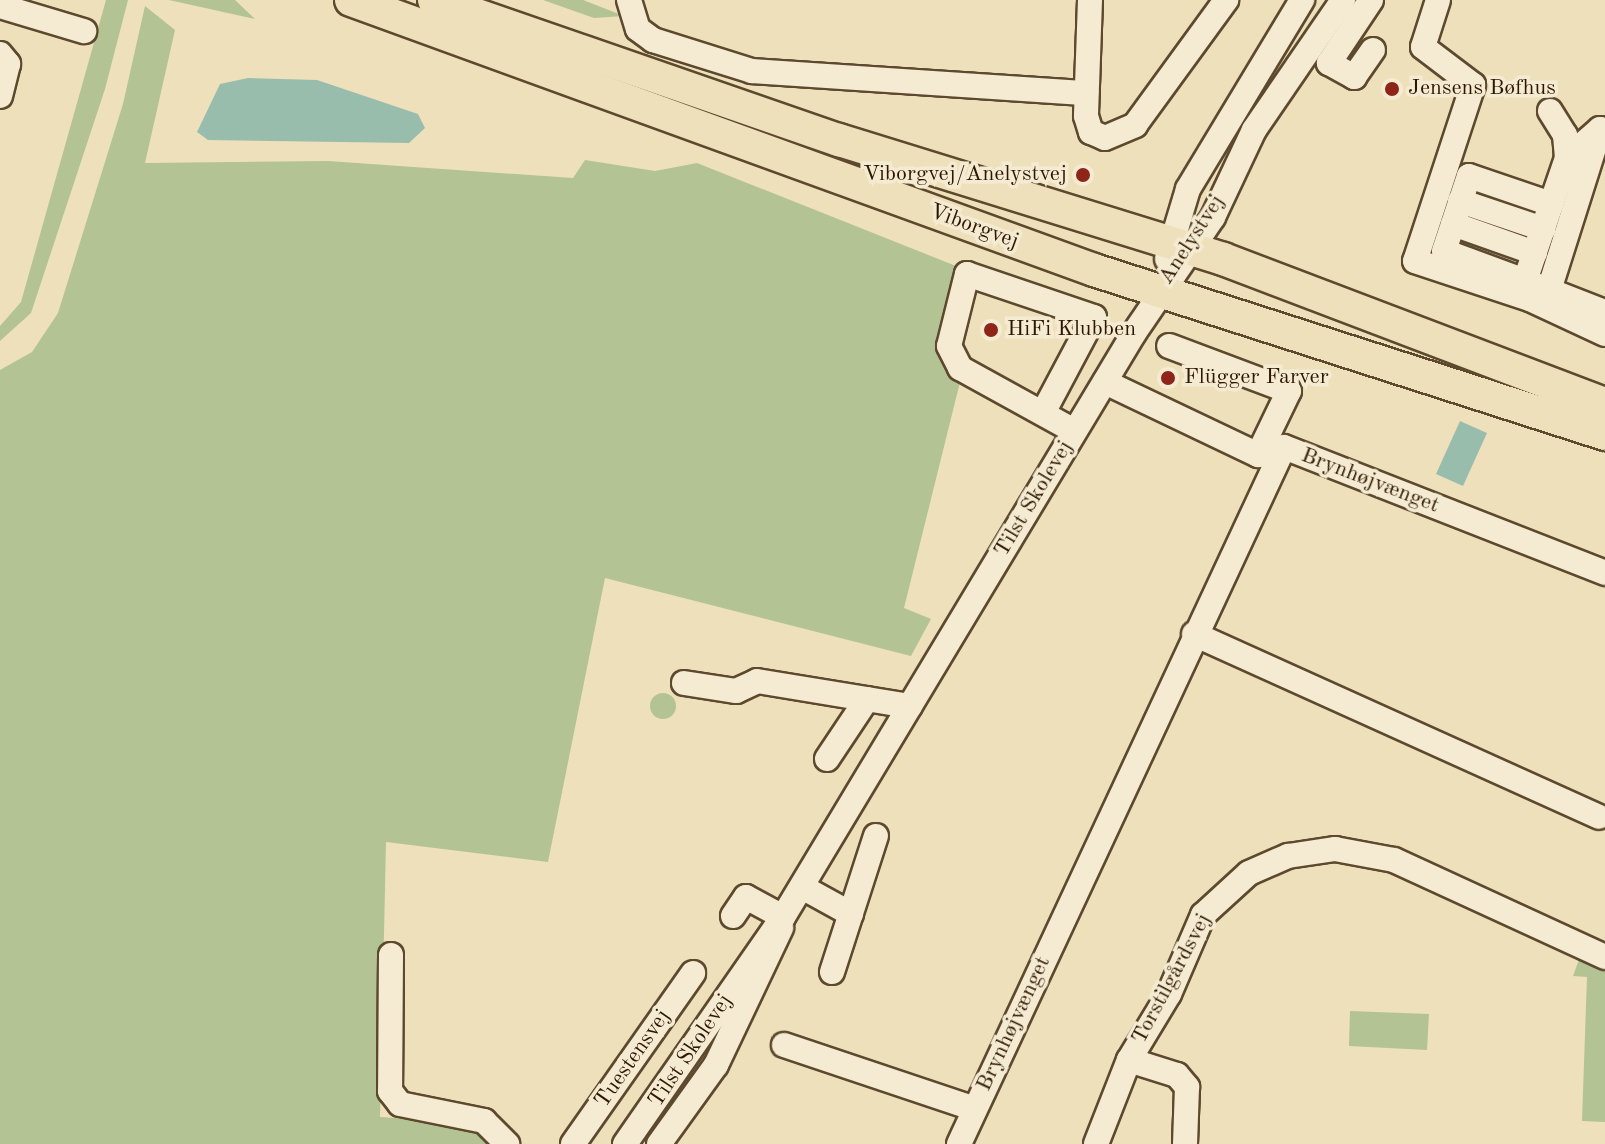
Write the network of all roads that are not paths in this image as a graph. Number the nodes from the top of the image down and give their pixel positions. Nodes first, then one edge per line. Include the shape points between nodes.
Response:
1 (351, 0) edge
2 (434, 0) edge
3 (629, 0) edge
4 (1090, 0) edge
5 (1226, 0) edge
6 (1302, 0) edge
7 (1343, 0) edge
8 (1371, 0) edge
9 (1438, 0) edge
10 (0, 6) edge
11 (84, 31) dead end
12 (1373, 50) dead end
13 (0, 54) edge
14 (1086, 93) junction
15 (0, 96) edge
16 (1550, 111) dead end
17 (1603, 122) edge
18 (1567, 158) junction
19 (1551, 204) junction
20 (1457, 212) junction
21 (1543, 229) junction
22 (1181, 244) junction
23 (1535, 253) junction
24 (1525, 281) junction
25 (1549, 290) junction
26 (1159, 292) junction
27 (1605, 312) edge
28 (1605, 334) edge
29 (1169, 346) dead end
30 (1105, 382) junction
31 (1605, 404) edge
32 (1045, 409) junction
33 (1074, 431) junction
34 (1605, 434) edge
35 (1605, 573) edge
36 (1194, 634) junction
37 (684, 683) dead end
38 (867, 699) junction
39 (910, 706) junction
40 (827, 759) dead end
41 (1599, 817) dead end
42 (876, 836) dead end
43 (802, 887) junction
44 (851, 914) junction
45 (733, 916) dead end
46 (783, 917) junction
47 (391, 955) dead end
48 (1605, 957) edge
49 (832, 972) dead end
50 (693, 973) dead end
51 (784, 1045) dead end
52 (1129, 1060) junction
53 (975, 1109) junction
54 (643, 1123) junction
55 (667, 1141) edge
56 (507, 1144) edge
57 (573, 1144) edge
58 (625, 1144) edge
59 (959, 1144) edge
60 (1096, 1144) edge
61 (1185, 1144) edge

1 - 26 main road, Viborgvej
2 - 22 main road, Viborgvej via 839,140
3 - 14 street via 638,29 653,40 752,71
4 - 14 street
5 - 14 street via 1130,131 1105,138 1091,132
6 - 22 street, Anelystvej via 1188,189
7 - 22 street, Anelystvej
8 - 12 street via 1329,63 1354,77
9 - 28 street via 1423,47 1473,85 1415,261 1530,299
10 - 11 street
13 - 15 street via 8,64
16 - 18 street via 1565,135
17 - 18 street
17 - 25 street
18 - 19 street
19 - 20 street via 1469,176
19 - 21 street
20 - 21 street
20 - 23 street
20 - 24 street via 1444,251
21 - 23 street
22 - 26 street, Anelystvej
22 - 31 main road, Viborgvej
23 - 24 street
24 - 25 street
25 - 27 street
26 - 30 street, Tilst Skolevej
26 - 34 main road, Viborgvej
29 - 30 street via 1289,391 1258,455
30 - 33 street, Tilst Skolevej
32 - 32 street via 1094,317 967,274 949,346 960,368
32 - 33 street
33 - 39 street, Tilst Skolevej
35 - 36 street, Brynhøjvænget via 1284,447
36 - 41 street
36 - 53 street, Brynhøjvænget
37 - 38 street via 736,691 757,681
38 - 39 street
38 - 40 street
39 - 43 street, Tilst Skolevej
42 - 44 street
43 - 44 street
43 - 46 street, Tilst Skolevej
44 - 49 street
45 - 46 street via 746,897
46 - 54 street, Tilst Skolevej
46 - 55 street, Tilst Skolevej via 775,951 716,1065
47 - 56 street via 390,1091 400,1104 484,1121
48 - 52 street, Torstilgårdsvej via 1394,860 1335,849 1288,856 1249,873 1203,915 1169,994
50 - 57 street, Tuestensvej
51 - 53 street, Brynhøjvænget
52 - 60 street, Torstilgårdsvej
52 - 61 street via 1177,1075 1187,1087
53 - 59 street, Brynhøjvænget
54 - 55 street
54 - 58 street, Tilst Skolevej

